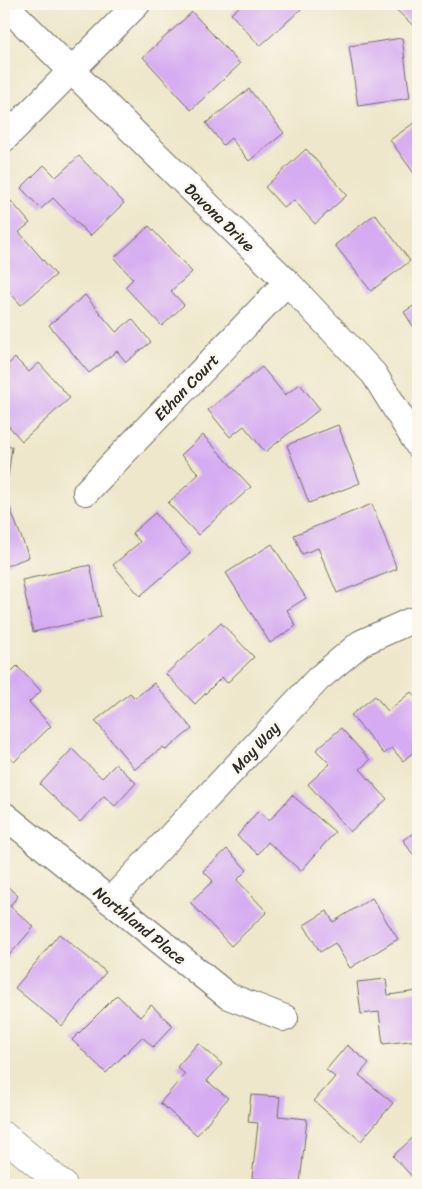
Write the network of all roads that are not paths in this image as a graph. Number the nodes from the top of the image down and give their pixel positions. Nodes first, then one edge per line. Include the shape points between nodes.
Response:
1 (4, 4) edge
2 (137, 4) edge
3 (71, 70) junction
4 (4, 140) edge
5 (287, 282) junction
6 (418, 445) edge
7 (86, 492) dead end
8 (418, 620) edge
9 (4, 815) edge
10 (110, 901) junction
11 (285, 1018) dead end
12 (4, 1136) edge
13 (63, 1185) edge

1 - 3 street, Davona Drive
2 - 3 street
3 - 4 street
3 - 5 street, Davona Drive
5 - 6 street, Davona Drive via 374,374
5 - 7 street, Ethan Court
8 - 10 street, May Way via 361,643 318,679
9 - 10 street, Northland Place
10 - 11 street, Northland Place via 228,996
12 - 13 highway

